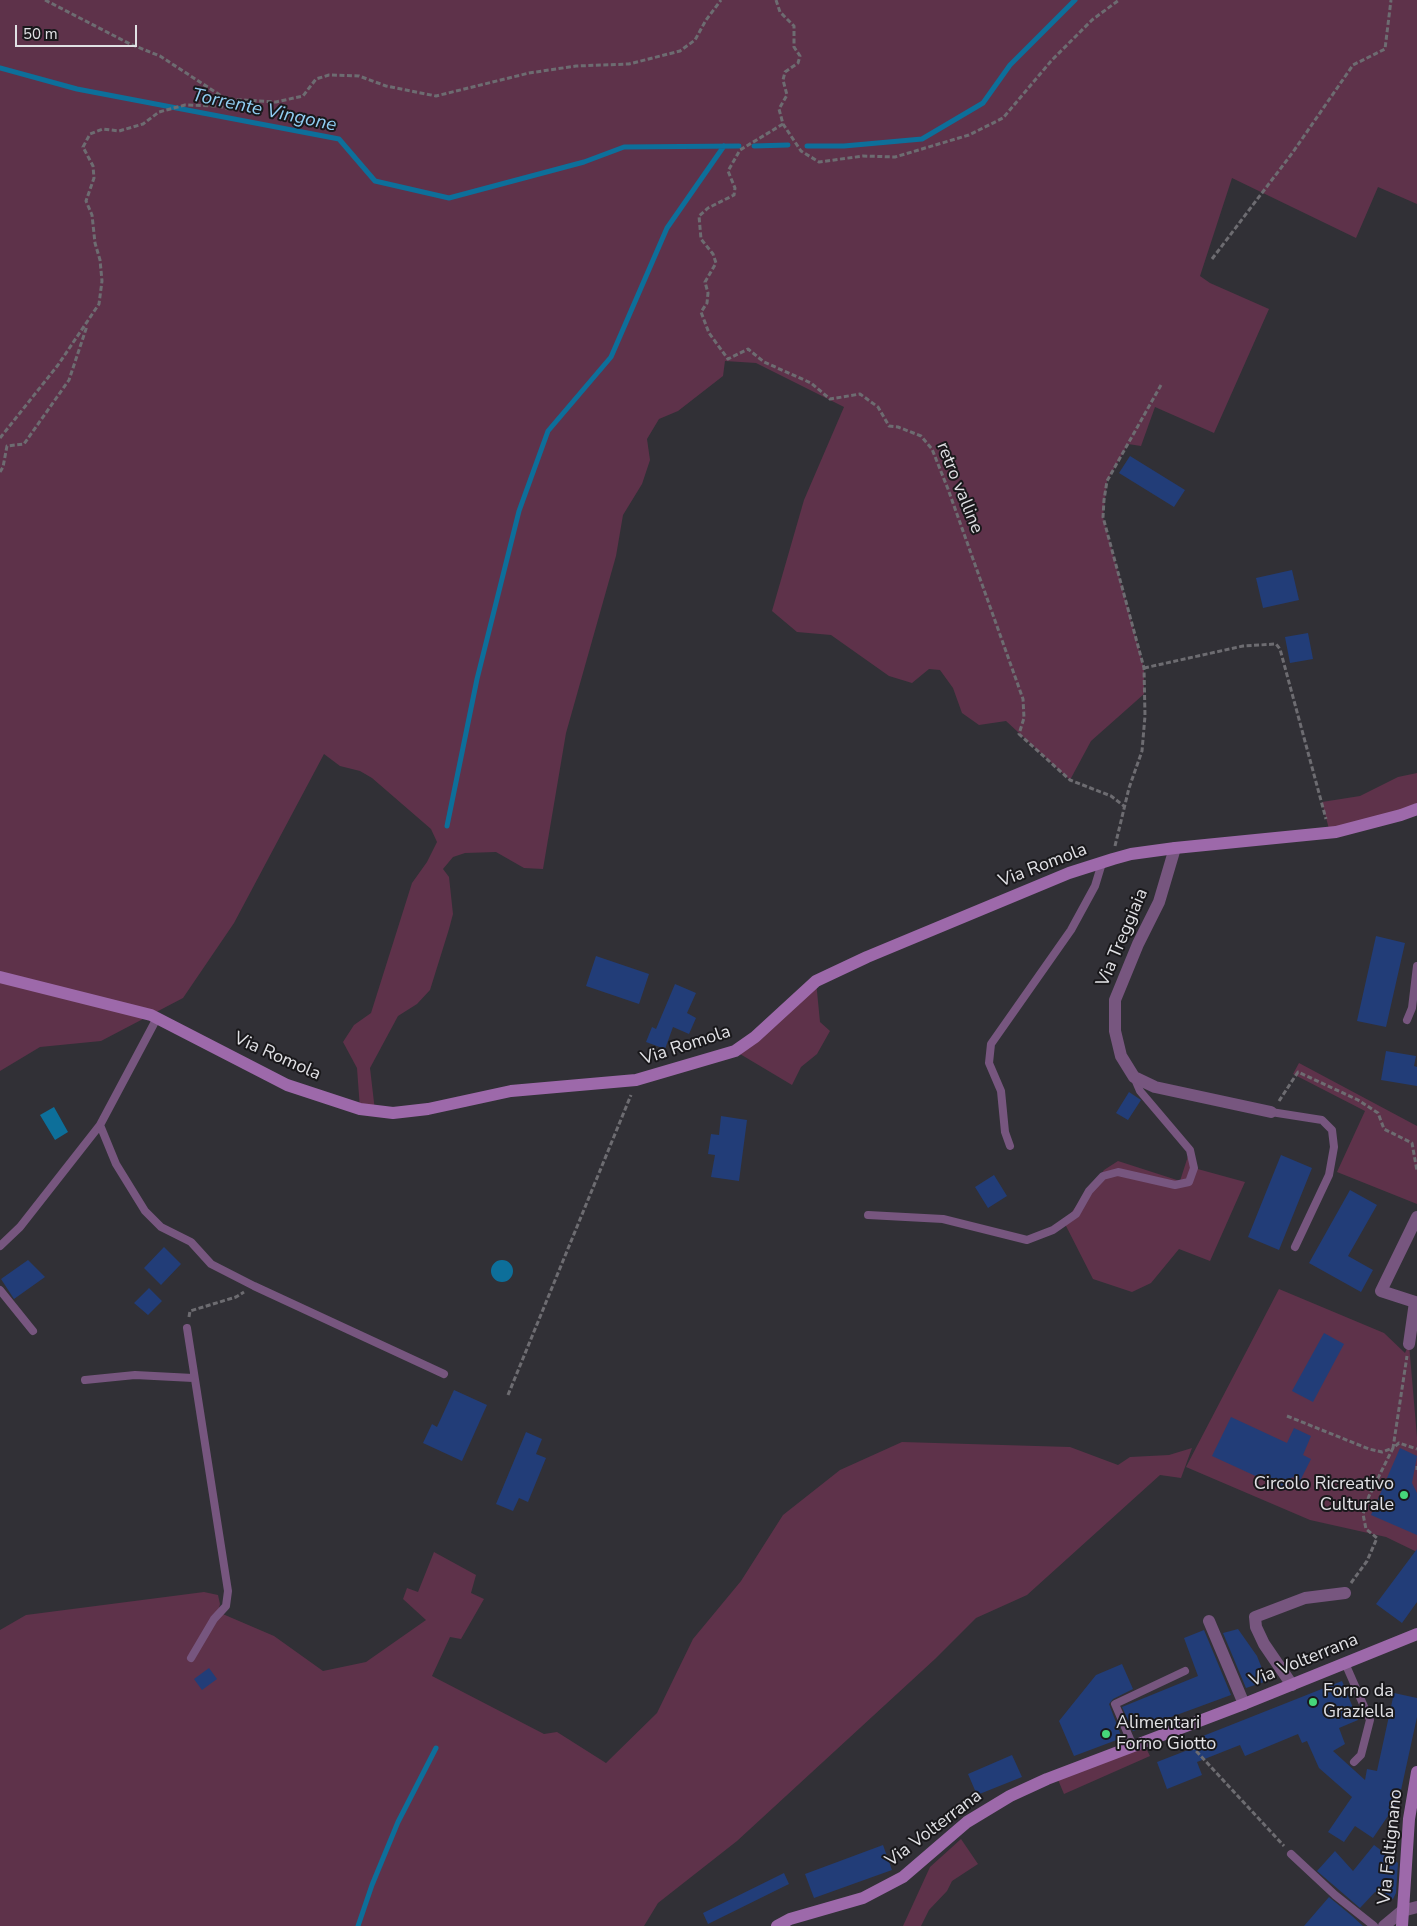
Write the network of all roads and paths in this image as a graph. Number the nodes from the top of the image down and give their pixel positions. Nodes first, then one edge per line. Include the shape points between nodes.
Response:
1 (45, 0) edge
2 (721, 0) edge
3 (776, 0) edge
4 (1120, 0) edge
5 (1391, 0) edge
6 (237, 101) junction
7 (783, 124) junction
8 (1212, 259) dead end
9 (89, 321) junction
10 (1161, 384) dead end
11 (0, 438) edge
12 (0, 472) edge
13 (1144, 668) junction
14 (1124, 806) junction
15 (1417, 809) edge
16 (1330, 833) junction
17 (1175, 848) junction
18 (1107, 861) junction
19 (1417, 966) edge
20 (0, 977) edge
21 (157, 1018) junction
22 (1406, 1020) dead end
23 (1134, 1077) junction
24 (636, 1080) junction
25 (1271, 1112) junction
26 (100, 1125) junction
27 (1010, 1146) dead end
28 (1417, 1171) edge
29 (868, 1216) dead end
30 (1417, 1217) edge
31 (0, 1246) edge
32 (1295, 1247) dead end
33 (254, 1286) junction
34 (0, 1290) edge
35 (187, 1328) joint
36 (33, 1331) dead end
37 (1408, 1344) joint
38 (444, 1374) dead end
39 (193, 1378) junction
40 (85, 1380) dead end
41 (508, 1395) dead end
42 (1287, 1416) dead end
43 (1393, 1448) junction
44 (1417, 1449) edge
45 (1417, 1466) edge
46 (1417, 1470) edge
47 (1345, 1593) joint
48 (1209, 1621) dead end
49 (1417, 1634) edge
50 (191, 1658) dead end
51 (1345, 1663) junction
52 (1184, 1671) dead end
53 (1292, 1685) junction
54 (1244, 1704) junction
55 (1176, 1730) junction
56 (1133, 1746) junction
57 (1354, 1762) dead end
58 (1417, 1772) edge
59 (1291, 1854) joint
60 (1417, 1907) edge
61 (1402, 1911) junction
62 (777, 1926) edge
63 (1374, 1926) edge
64 (1384, 1926) edge
65 (1402, 1926) edge

1 - 6 path via 160,56 226,99
2 - 6 path via 695,40 680,51 629,64 529,72 436,96 386,86 359,76 329,75 316,79 303,96 276,102
3 - 7 path via 780,12 794,26 794,47 800,56 798,62 785,72 783,80 787,95 779,109
4 - 7 path via 1092,20 1052,60 1003,118 969,135 895,157 863,156 818,162 802,151
5 - 8 path via 1385,49 1353,65 1293,152
6 - 9 path via 229,109 184,104 159,112 143,124 119,131 102,129 90,134 83,147 94,178 86,201 92,215 102,281 99,304
7 - 14 path, retro valline via 740,150 728,171 735,188 734,195 699,216 701,239 716,263 705,282 708,293 701,312 709,333 728,359 748,349 764,362 811,383 830,399 860,394 878,406 889,426 921,436 932,449 948,489 1023,699 1024,718 1019,734 1070,780 1111,796
9 - 11 path
9 - 12 path via 69,380 24,444 7,446
10 - 13 path via 1107,481 1102,517
13 - 14 path via 1142,751
13 - 16 path via 1243,646 1276,644
14 - 18 path
15 - 16 street, Via Romola
16 - 17 street, Via Romola
17 - 18 street, Via Romola
17 - 23 street, Via Treggiaia via 1159,902 1115,1000 1115,1031 1121,1056
18 - 24 street, Via Romola via 1060,876 867,957 816,982 735,1051
18 - 27 lane via 1071,930 991,1044 989,1063 1001,1091 1005,1132
19 - 22 lane via 1412,1008
20 - 21 street, Via Romola
21 - 24 street, Via Romola via 287,1085 360,1109 393,1113 511,1091
21 - 26 lane
23 - 25 street via 1155,1088
23 - 29 lane via 1140,1091 1190,1150 1194,1168 1189,1182 1175,1184 1118,1172 1103,1176 1089,1191 1076,1214 1053,1230 1027,1240 943,1219
24 - 41 path
25 - 28 path via 1298,1072 1378,1113 1384,1129 1412,1142
25 - 32 lane via 1322,1120 1332,1130 1334,1147 1329,1175
26 - 31 lane via 20,1226
26 - 33 lane via 116,1164 145,1211 160,1227 191,1242 211,1264
30 - 37 street via 1381,1291 1415,1302
33 - 35 path via 236,1297 190,1311
33 - 38 lane
34 - 36 lane
35 - 39 lane
37 - 43 path
39 - 40 lane via 135,1375
39 - 50 lane via 228,1592 226,1606 214,1618
42 - 43 path via 1369,1449 1382,1452
43 - 44 path via 1399,1443
43 - 47 path via 1363,1514 1366,1529 1377,1538 1374,1548
45 - 46 path
47 - 53 street via 1305,1598 1255,1617 1264,1644
48 - 54 street
49 - 51 street, Via Volterrana
51 - 53 street, Via Volterrana
51 - 57 lane via 1370,1720 1361,1755
52 - 56 lane via 1115,1704
53 - 54 street, Via Volterrana
54 - 55 street, Via Volterrana
55 - 56 street, Via Volterrana
55 - 59 path
56 - 62 street, Via Volterrana via 1010,1796 967,1822 903,1877 863,1898 790,1919
58 - 61 street, Via Faltignano via 1409,1819
59 - 63 lane
60 - 61 street
61 - 64 street
61 - 65 street, Via Faltignano

